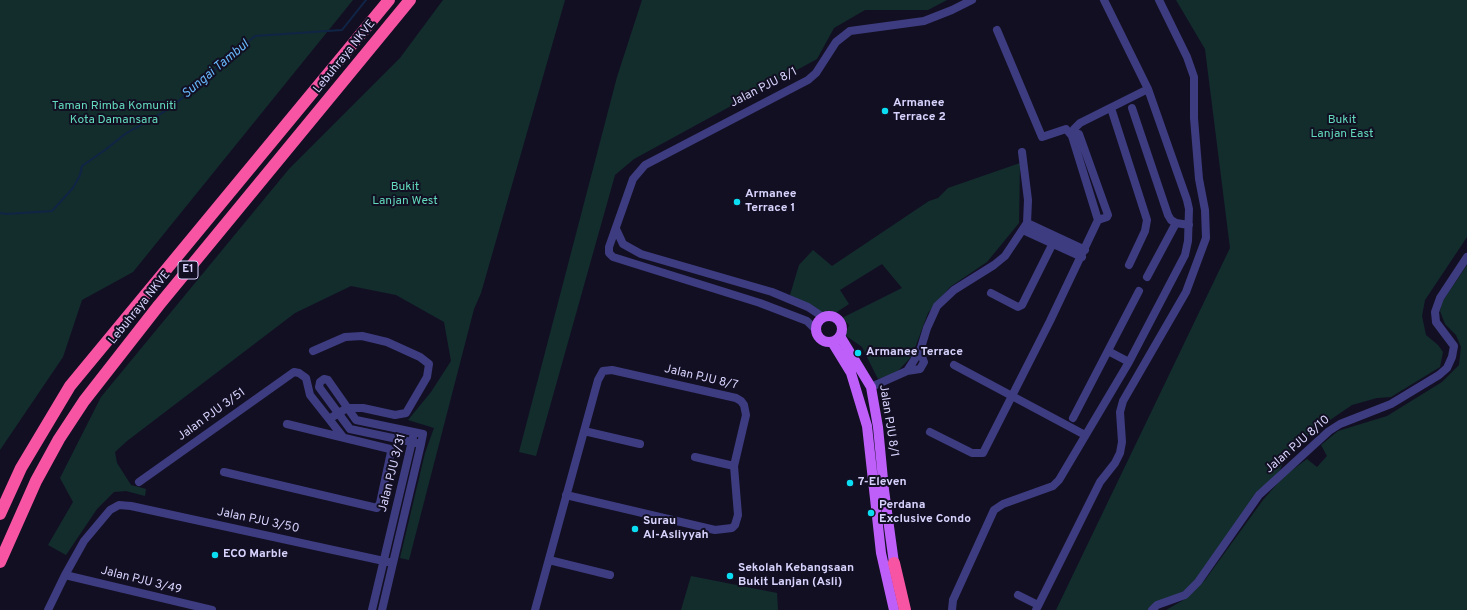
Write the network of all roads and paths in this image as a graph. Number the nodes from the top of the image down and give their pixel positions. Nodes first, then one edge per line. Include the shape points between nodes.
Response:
1 (389, 0) edge
2 (410, 0) edge
3 (972, 0) edge
4 (1104, 0) edge
5 (1159, 0) edge
6 (997, 30) dead end
7 (1148, 89) junction
8 (1111, 108) junction
9 (1132, 108) dead end
10 (1076, 135) junction
11 (1022, 152) dead end
12 (1176, 223) junction
13 (1189, 225) junction
14 (1025, 226) junction
15 (616, 229) junction
16 (1053, 243) junction
17 (1084, 253) junction
18 (641, 254) junction
19 (1467, 257) edge
20 (1129, 265) dead end
21 (638, 266) junction
22 (1147, 277) dead end
23 (1139, 291) dead end
24 (991, 293) dead end
25 (823, 317) junction
26 (815, 329) junction
27 (836, 339) junction
28 (313, 350) dead end
29 (1108, 351) junction
30 (1129, 362) junction
31 (954, 365) dead end
32 (871, 387) junction
33 (1013, 397) junction
34 (347, 408) junction
35 (338, 414) junction
36 (1073, 418) dead end
37 (329, 419) junction
38 (287, 424) dead end
39 (584, 431) junction
40 (414, 432) junction
41 (930, 432) dead end
42 (1085, 435) junction
43 (343, 437) junction
44 (412, 442) junction
45 (421, 444) junction
46 (640, 444) dead end
47 (695, 457) dead end
48 (734, 466) junction
49 (224, 472) dead end
50 (139, 482) dead end
51 (879, 490) junction
52 (566, 496) junction
53 (0, 514) edge
54 (549, 560) junction
55 (384, 561) junction
56 (0, 562) edge
57 (392, 563) junction
58 (894, 563) junction
59 (610, 574) dead end
60 (65, 575) junction
61 (1018, 595) dead end
62 (1037, 608) edge
63 (48, 610) edge
64 (212, 610) edge
65 (372, 610) edge
66 (382, 610) edge
67 (535, 610) edge
68 (894, 610) edge
69 (905, 610) edge
70 (911, 610) edge
71 (952, 610) edge
72 (1152, 610) edge

1 - 53 highway, Lebuhraya NKVE / E1 via 70,386 21,468
2 - 56 highway, Lebuhraya NKVE / E1 via 159,305 84,401 36,481
3 - 15 street, Jalan PJU 8/1 via 924,22 858,29 842,36 816,73 808,80 645,165 633,179 628,190
4 - 7 street
5 - 62 street via 1194,77 1194,118 1206,238 1186,292 1123,402 1120,412 1120,453 1100,482
6 - 10 street via 1042,137 1066,129
7 - 8 street
7 - 13 street via 1187,200
8 - 10 street via 1076,126
8 - 20 street via 1147,220 1145,231
9 - 12 street via 1168,215 1170,220
10 - 17 street via 1108,215 1098,220
11 - 14 street via 1028,200
12 - 13 street
12 - 22 street
13 - 30 street via 1185,255
14 - 16 street
14 - 17 street
14 - 32 street via 1006,256 954,290 937,306 926,328 920,351 923,366 916,371 907,371
15 - 18 street via 623,244
15 - 21 street, Jalan PJU 8/1 via 610,240 609,253 613,257
16 - 17 street
16 - 24 street via 1022,305 1018,307
17 - 33 street
18 - 21 street
18 - 25 street via 772,292 808,307
19 - 72 street, Jalan PJU 8/10 via 1440,298 1435,312 1436,322 1454,346 1447,368 1391,404 1340,424 1329,431 1259,495 1198,582 1185,595 1156,605
21 - 26 street, Jalan PJU 8/1 via 760,303 807,321
23 - 29 street
25 - 26 main road via 817,322
25 - 27 main road via 832,316 839,320 842,328
26 - 27 main road via 823,341
27 - 32 main road, Jalan PJU 8/1
27 - 51 main road, Jalan PJU 8/1 via 867,426
28 - 34 street via 345,337 362,336 387,342 420,357 429,364 427,377 406,413 395,415 363,408
29 - 30 street
29 - 36 street
30 - 42 street
31 - 33 street
32 - 51 main road, Jalan PJU 8/1 via 878,427
33 - 41 street via 983,453 972,453
33 - 42 street
34 - 35 street
34 - 35 street via 328,380 322,380 319,387
34 - 40 street via 356,420
35 - 37 street
35 - 44 street via 350,429
37 - 43 street
37 - 50 street, Jalan PJU 3/51 via 310,395 306,378 299,372 294,372
38 - 43 street
39 - 46 street
39 - 48 street, Jalan PJU 8/7 via 599,375 607,369 736,398 741,400 746,410
39 - 52 street, Jalan PJU 8/7
40 - 44 street, Jalan PJU 3/31
40 - 45 street, Jalan PJU 3/31 via 423,434
42 - 71 street via 1053,486 1003,504 994,510 953,600
43 - 49 street via 390,449 378,508
44 - 45 street
44 - 55 street, Jalan PJU 3/31
45 - 57 street, Jalan PJU 3/31
47 - 48 street
48 - 52 street, Jalan PJU 8/7 via 737,521 732,528 723,530
51 - 58 main road, Jalan PJU 8/1
51 - 68 main road, Jalan PJU 8/1 via 881,553
52 - 54 street, Jalan PJU 8/7
54 - 59 street
54 - 67 street, Jalan PJU 8/7
55 - 57 street, Jalan PJU 3/50
55 - 60 street, Jalan PJU 3/50 via 119,505 110,510 84,541
55 - 65 street, Jalan PJU 3/31
57 - 66 street, Jalan PJU 3/31
58 - 69 highway
58 - 70 main road, Jalan PJU 8/1
60 - 63 street
60 - 64 street, Jalan PJU 3/49
61 - 62 street

